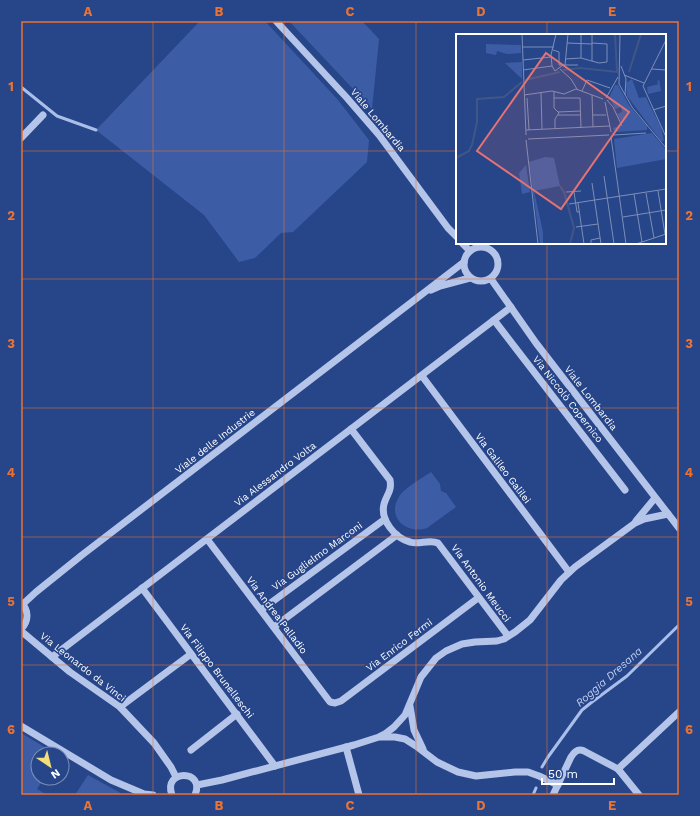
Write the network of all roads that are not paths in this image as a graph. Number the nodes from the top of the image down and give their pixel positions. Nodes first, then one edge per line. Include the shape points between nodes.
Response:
1 (276, 21) edge
2 (43, 115) dead end
3 (21, 138) edge
4 (456, 236) edge
5 (463, 244) edge
6 (470, 251) junction
7 (464, 262) junction
8 (470, 278) junction
9 (491, 279) junction
10 (420, 296) junction
11 (511, 307) junction
12 (494, 320) junction
13 (422, 376) junction
14 (352, 429) junction
15 (625, 490) dead end
16 (655, 498) junction
17 (668, 514) junction
18 (385, 519) junction
19 (635, 523) junction
20 (679, 528) edge
21 (397, 535) junction
22 (207, 539) junction
23 (569, 572) junction
24 (142, 588) junction
25 (478, 598) junction
26 (22, 603) edge
27 (261, 610) junction
28 (274, 627) junction
29 (21, 630) edge
30 (508, 636) junction
31 (191, 654) junction
32 (52, 657) junction
33 (330, 702) joint
34 (410, 704) junction
35 (120, 707) junction
36 (679, 712) edge
37 (237, 714) junction
38 (21, 726) edge
39 (379, 737) junction
40 (346, 747) junction
41 (191, 750) dead end
42 (426, 754) junction
43 (275, 766) junction
44 (618, 769) junction
45 (176, 777) junction
46 (558, 785) junction
47 (197, 786) junction
48 (153, 795) edge
49 (171, 795) edge
50 (195, 795) edge
51 (359, 795) edge
52 (553, 795) edge
53 (639, 795) edge

1 - 4 street, Viale Lombardia via 379,135
2 - 3 street
5 - 6 street
6 - 7 street
6 - 9 street via 480,247 495,254 499,264
7 - 8 street via 466,274
7 - 10 street, Viale delle Industrie
8 - 9 street via 480,282
8 - 10 street, Viale delle Industrie via 440,286
9 - 11 street, Viale Lombardia
10 - 26 street, Viale delle Industrie
11 - 12 street, Via Alessandro Volta
11 - 16 street, Viale Lombardia
12 - 13 street, Via Alessandro Volta
12 - 15 street, Via Niccolò Copernico
13 - 14 street, Via Alessandro Volta
13 - 23 street, Via Galileo Galilei
14 - 18 street via 390,480 391,490 384,505
14 - 22 street, Via Alessandro Volta
16 - 17 street, Viale Lombardia
16 - 19 street
17 - 19 street
17 - 20 street, Viale Lombardia
18 - 21 street, Via Antonio Meucci
18 - 27 street, Via Guglielmo Marconi
19 - 23 street
21 - 25 street, Via Antonio Meucci via 412,543 438,543
21 - 28 street
22 - 24 street, Via Alessandro Volta
22 - 27 street, Via Andrea Palladio
23 - 30 street via 530,620
24 - 31 street, Via Filippo Brunelleschi
24 - 32 street, Via Alessandro Volta
25 - 30 street, Via Antonio Meucci
25 - 33 street, Via Enrico Fermi via 341,702
26 - 29 street, Viale delle Industrie via 27,621
27 - 28 street, Via Andrea Palladio
28 - 33 street, Via Andrea Palladio
29 - 32 street, Via Leonardo da Vinci
30 - 34 street via 497,641 462,644 441,655 421,677
31 - 35 street
31 - 37 street, Via Filippo Brunelleschi
32 - 35 street, Via Leonardo da Vinci
34 - 39 street via 397,724
34 - 42 street via 414,730
35 - 45 street, Via Leonardo da Vinci via 154,743
36 - 44 street
37 - 41 street
37 - 43 street, Via Filippo Brunelleschi
38 - 48 street via 111,780 144,794
39 - 40 street
39 - 42 street via 405,740
40 - 43 street
40 - 51 street
42 - 46 street via 449,769 466,775 524,772 535,774
43 - 47 street
44 - 46 street via 582,750 577,750 571,756
44 - 53 street
45 - 47 street via 191,777
45 - 49 street via 170,786
46 - 52 street
47 - 50 street

